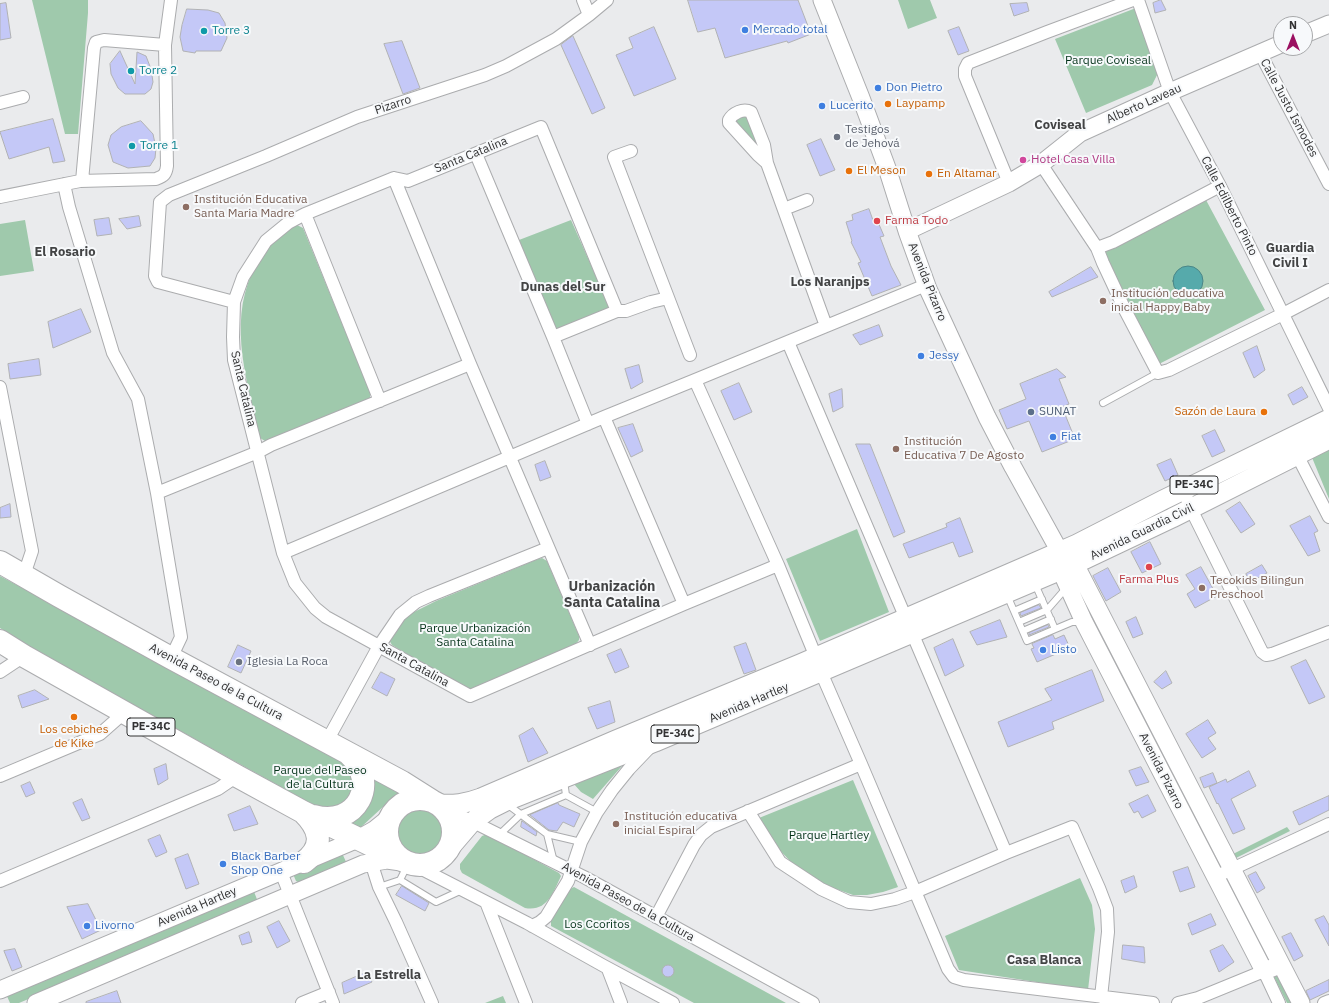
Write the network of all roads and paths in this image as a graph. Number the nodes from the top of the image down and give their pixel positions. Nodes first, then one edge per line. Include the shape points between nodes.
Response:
1 (171, 0) edge
2 (582, 0) edge
3 (607, 0) edge
4 (822, 0) edge
5 (1133, 0) edge
6 (1138, 0) edge
7 (589, 15) junction
8 (1329, 24) edge
9 (1313, 31) edge
10 (165, 45) junction
11 (1273, 48) edge
12 (1260, 54) junction
13 (1170, 92) junction
14 (23, 97) dead end
15 (0, 103) edge
16 (632, 151) dead end
17 (476, 154) junction
18 (767, 163) dead end
19 (1041, 164) junction
20 (394, 178) junction
21 (82, 181) junction
22 (1009, 183) junction
23 (64, 184) junction
24 (1329, 184) edge
25 (1220, 186) junction
26 (0, 197) edge
27 (807, 200) dead end
28 (784, 209) junction
29 (305, 214) junction
30 (907, 231) junction
31 (1097, 248) junction
32 (926, 285) junction
33 (1329, 290) edge
34 (668, 298) junction
35 (234, 302) junction
36 (617, 312) junction
37 (1283, 314) junction
38 (826, 326) junction
39 (553, 337) junction
40 (788, 342) junction
41 (690, 354) dead end
42 (470, 364) junction
43 (1158, 373) junction
44 (695, 380) junction
45 (0, 387) edge
46 (380, 401) junction
47 (1103, 403) dead end
48 (1329, 408) edge
49 (604, 417) junction
50 (1329, 419) edge
51 (588, 424) junction
52 (1329, 439) edge
53 (1293, 447) junction
54 (258, 452) junction
55 (510, 457) junction
56 (1184, 491) junction
57 (157, 493) junction
58 (1191, 508) junction
59 (1329, 517) edge
60 (548, 548) junction
61 (1060, 552) junction
62 (283, 553) junction
63 (0, 562) edge
64 (778, 565) junction
65 (1068, 574) junction
66 (24, 575) junction
67 (1035, 582) junction
68 (1007, 594) junction
69 (1042, 600) junction
70 (684, 604) junction
71 (1047, 610) junction
72 (1014, 611) junction
73 (1051, 619) junction
74 (1019, 622) junction
75 (1084, 622) junction
76 (910, 626) junction
77 (1055, 629) junction
78 (1023, 631) junction
79 (1329, 632) edge
80 (0, 641) edge
81 (590, 644) junction
82 (379, 646) junction
83 (24, 656) junction
84 (171, 658) junction
85 (818, 664) junction
86 (0, 672) edge
87 (125, 712) junction
88 (327, 741) junction
89 (656, 742) junction
90 (347, 752) junction
91 (861, 764) junction
92 (0, 776) edge
93 (237, 776) junction
94 (565, 786) junction
95 (504, 802) junction
96 (437, 804) junction
97 (748, 811) junction
98 (303, 812) junction
99 (597, 812) junction
100 (521, 814) junction
101 (390, 818) junction
102 (472, 822) junction
103 (1329, 824) edge
104 (547, 834) junction
105 (499, 835) junction
106 (358, 839) junction
107 (581, 842) junction
108 (448, 850) junction
109 (1006, 853) junction
110 (304, 862) junction
111 (371, 862) junction
112 (554, 862) junction
113 (406, 866) junction
114 (1231, 869) junction
115 (571, 870) junction
116 (281, 872) junction
117 (1215, 877) junction
118 (0, 881) edge
119 (378, 887) junction
120 (462, 890) junction
121 (915, 892) junction
122 (289, 895) junction
123 (486, 902) junction
124 (656, 917) junction
125 (532, 926) junction
126 (1280, 965) junction
127 (608, 969) junction
128 (1264, 971) junction
129 (0, 990) edge
130 (331, 997) edge
131 (1101, 997) junction
132 (1329, 1001) edge
133 (36, 1003) edge
134 (302, 1003) edge
135 (432, 1003) edge
136 (526, 1003) edge
137 (621, 1003) edge
138 (673, 1003) edge
139 (813, 1003) edge
140 (1153, 1003) edge
141 (1178, 1003) edge
142 (1279, 1003) edge
143 (1301, 1003) edge
144 (1324, 1003) edge

1 - 10 street
2 - 7 street
3 - 7 street, Pizarro
4 - 30 main road, Avenida Pizarro via 887,168
5 - 22 street via 968,63 965,76
6 - 13 street, Calle Edilberto Pinto
7 - 35 street, Pizarro via 556,39 499,69 357,117 169,195 160,202 155,276 158,282
8 - 9 main road
10 - 21 street via 104,40 96,42
10 - 21 street via 166,172 156,179
11 - 12 main road, Alberto Laveau
12 - 13 main road, Alberto Laveau
12 - 24 street, Calle Justo Ismodes
13 - 19 main road, Alberto Laveau via 1080,133
13 - 25 street, Calle Edilberto Pinto
14 - 15 street
16 - 34 street via 614,157
17 - 20 street, Santa Catalina via 408,181
17 - 36 street, Santa Catalina via 541,127
17 - 39 street
18 - 28 street
19 - 22 main road, Alberto Laveau
19 - 31 street
20 - 29 street, Santa Catalina
20 - 42 street
21 - 23 street
22 - 30 main road, Alberto Laveau
23 - 26 street
23 - 57 street via 113,353 138,399
25 - 31 street
25 - 37 street, Calle Edilberto Pinto
27 - 28 street
28 - 38 street
29 - 35 street, Santa Catalina via 288,223 266,241 243,277
29 - 46 street
30 - 32 main road, Avenida Pizarro
31 - 43 street via 1102,263
32 - 38 street
32 - 61 main road, Avenida Pizarro via 987,417
33 - 37 street
34 - 36 street via 626,312
34 - 41 street
35 - 54 street, Santa Catalina via 234,360
36 - 39 street
37 - 43 street
37 - 48 street, Calle Edilberto Pinto
38 - 40 street
39 - 51 street
40 - 44 street
40 - 76 street
42 - 46 street
42 - 55 street
43 - 47 lane
44 - 49 street
44 - 64 street
45 - 66 street via 32,551
46 - 54 street
49 - 51 street
49 - 70 street
50 - 53 main road, Avenida Guardia Civil / PE-34C
51 - 55 street
52 - 53 main road, Avenida Guardia Civil / PE-34C
53 - 56 main road, Avenida Guardia Civil / PE-34C
53 - 58 main road, Avenida Guardia Civil / PE-34C
53 - 59 street
54 - 57 street
54 - 62 street, Santa Catalina
55 - 60 street
55 - 62 street
56 - 58 street
56 - 61 main road, Avenida Guardia Civil / PE-34C
57 - 84 street via 182,637
58 - 65 main road, Avenida Guardia Civil / PE-34C
58 - 79 street via 1262,652 1266,655 1272,654
60 - 81 street
60 - 82 street via 416,602 400,615
61 - 65 main road, Avenida Pizarro
61 - 76 main road, Avenida Hartley / PE-34C
62 - 82 street, Santa Catalina via 295,583 315,608 326,617
63 - 66 highway, Avenida Paseo de la Cultura
64 - 70 street
64 - 85 street
65 - 67 main road, Avenida Hartley / PE-34C
65 - 71 lane
65 - 75 main road, Avenida Pizarro
65 - 114 main road, Avenida Pizarro
66 - 84 highway, Avenida Paseo de la Cultura
67 - 68 main road, Avenida Hartley / PE-34C
67 - 69 lane
68 - 72 lane
68 - 76 main road, Avenida Hartley / PE-34C
69 - 71 lane
69 - 72 lane
70 - 81 street
71 - 73 lane
71 - 74 lane
72 - 74 lane
73 - 77 lane
73 - 78 lane
74 - 78 lane
75 - 77 lane via 1072,622
75 - 117 main road, Avenida Pizarro
76 - 85 main road, Avenida Hartley / PE-34C
76 - 109 street
77 - 78 lane via 1027,641
80 - 83 highway, PE-34C
81 - 82 street, Santa Catalina via 470,696
82 - 88 street
83 - 86 street
83 - 87 highway, PE-34C
84 - 88 highway, Avenida Paseo de la Cultura
85 - 89 main road, Avenida Hartley / PE-34C
85 - 91 street
85 - 96 main road, Avenida Hartley / PE-34C via 616,740 481,798 466,803
87 - 92 street via 100,734
87 - 93 highway, PE-34C
88 - 90 highway, Avenida Paseo de la Cultura
89 - 94 main road, Avenida Hartley / PE-34C
89 - 99 street via 629,769
90 - 96 highway, Avenida Paseo de la Cultura
90 - 98 highway via 356,760 364,779 363,790 353,809 344,815 323,819
91 - 97 street
91 - 121 street
93 - 98 highway, PE-34C
93 - 118 street via 218,789
94 - 95 main road, Avenida Hartley / PE-34C
94 - 99 lane
94 - 100 lane
95 - 100 lane
95 - 102 main road, Avenida Hartley / PE-34C
96 - 101 highway, PE-34C via 417,799 406,802 397,808
96 - 102 street, Avenida Paseo de la Cultura
96 - 108 highway via 449,815 452,825 453,836
97 - 121 street via 780,862 821,889 849,902 871,904 895,900
97 - 124 street via 701,835
98 - 106 highway, PE-34C
98 - 110 highway via 317,830 318,841 316,850
99 - 107 street
100 - 104 lane
100 - 105 lane
101 - 106 main road, Avenida Hartley
101 - 113 highway via 387,828 388,840 393,852
102 - 105 street, Avenida Paseo de la Cultura
102 - 108 main road, Avenida Hartley / PE-34C
103 - 114 street
104 - 107 lane
104 - 112 lane
105 - 112 street, Avenida Paseo de la Cultura
106 - 110 main road, Avenida Hartley
106 - 113 highway, PE-34C
107 - 115 street
108 - 113 highway, PE-34C via 434,862
109 - 121 street
109 - 131 street via 1072,827 1107,910 1108,932
110 - 116 main road, Avenida Hartley
111 - 113 main road, Avenida Hartley via 387,860
111 - 119 street
111 - 122 main road, Avenida Hartley
112 - 115 street, Avenida Paseo de la Cultura
113 - 119 lane
113 - 120 street
113 - 120 lane via 436,902
114 - 117 street
114 - 126 main road, Avenida Pizarro
115 - 124 street, Avenida Paseo de la Cultura
115 - 125 street via 568,880 546,917
116 - 122 street
116 - 129 main road, Avenida Hartley
117 - 128 main road, Avenida Pizarro
119 - 135 street
120 - 123 street
121 - 131 street via 948,969 954,977
122 - 130 street
122 - 133 main road, Avenida Hartley
123 - 125 street
123 - 136 street
124 - 139 street, Avenida Paseo de la Cultura
125 - 127 street
126 - 128 main road
126 - 143 main road, Avenida Pizarro
127 - 137 street
127 - 138 street
128 - 141 street via 1198,998
128 - 142 street
130 - 134 street
131 - 140 street
132 - 144 street

